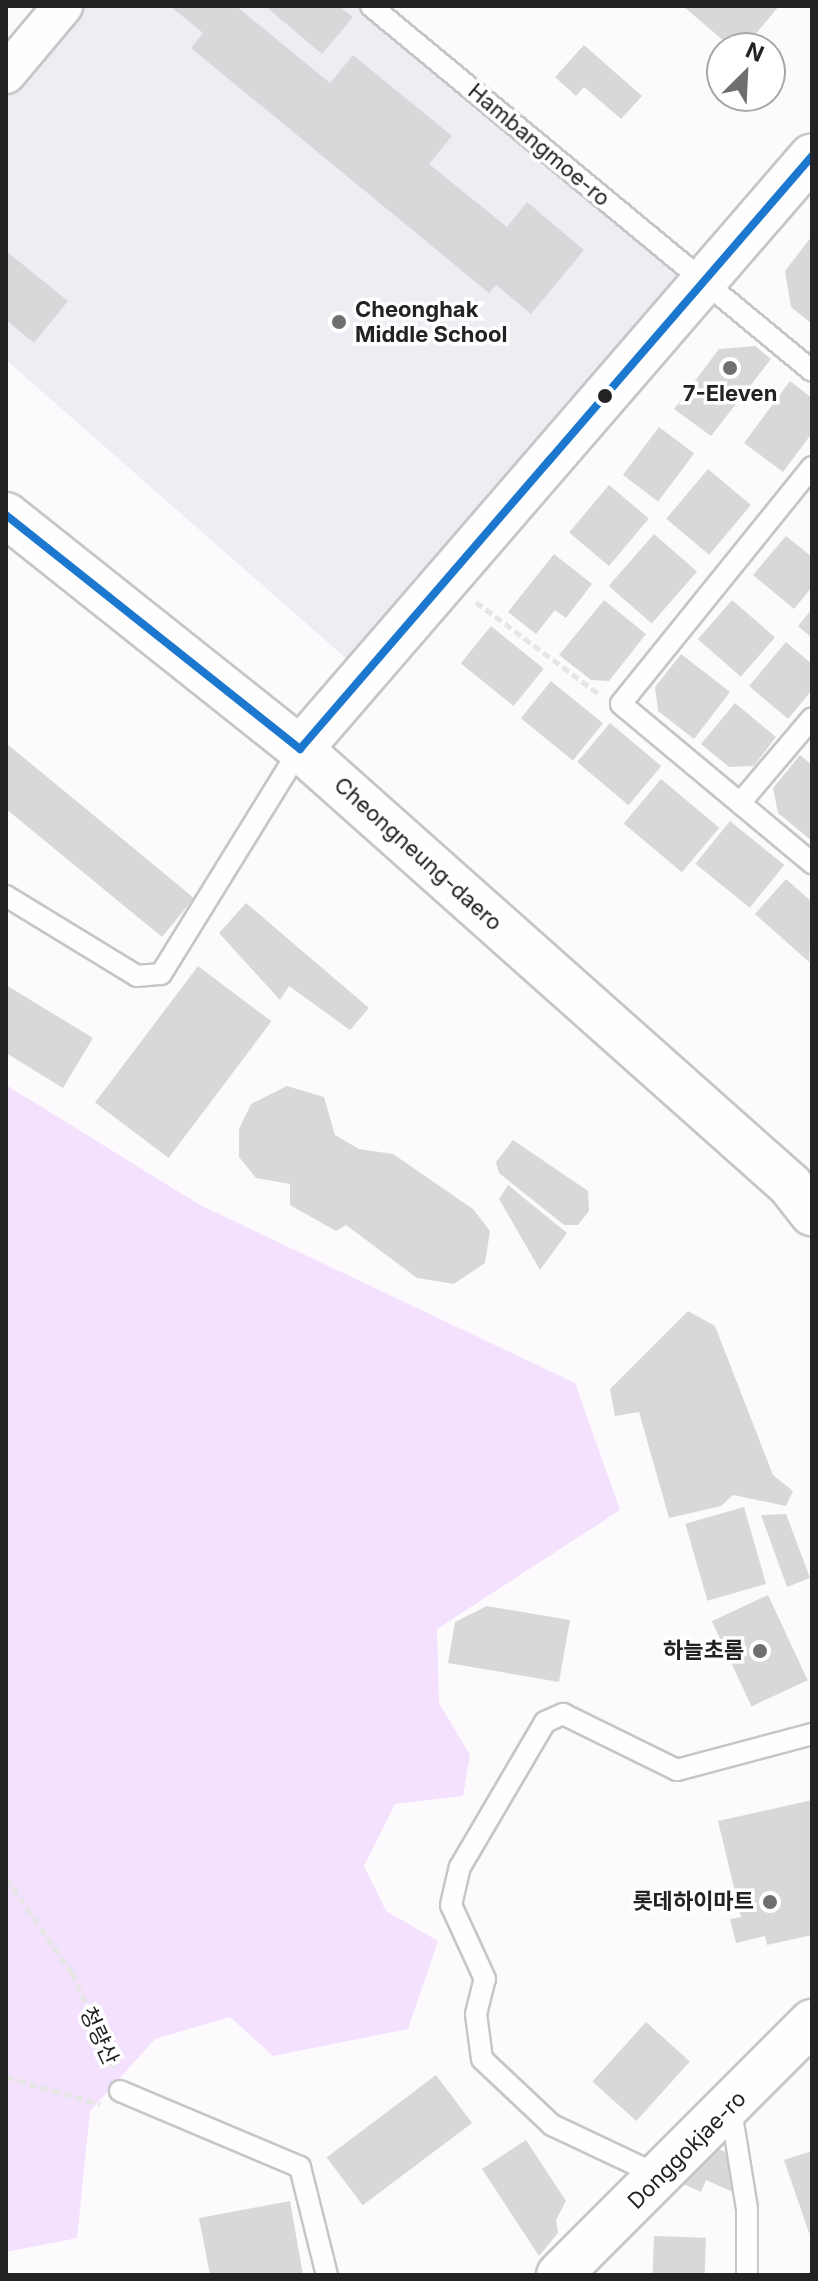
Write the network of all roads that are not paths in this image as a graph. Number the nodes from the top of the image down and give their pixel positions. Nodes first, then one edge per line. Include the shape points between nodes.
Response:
1 (63, 6) edge
2 (371, 6) edge
3 (6, 74) edge
4 (812, 156) edge
5 (706, 284) junction
6 (812, 371) edge
7 (812, 467) edge
8 (6, 515) edge
9 (812, 718) edge
10 (300, 749) junction
11 (740, 803) junction
12 (812, 863) edge
13 (6, 896) edge
14 (812, 1213) edge
15 (812, 1734) edge
16 (812, 2022) edge
17 (120, 2091) road end
18 (731, 2110) junction
19 (662, 2177) junction
20 (327, 2275) edge
21 (559, 2275) edge
22 (747, 2275) edge

1 - 3 street
2 - 5 lane, Hambangmoe-ro
4 - 5 main road
5 - 6 lane, Hambangmoe-ro
5 - 10 main road
7 - 11 lane via 621,704
8 - 10 main road, Cheongneung-daero
9 - 11 lane
10 - 13 lane via 161,974 137,976
10 - 14 main road, Cheongneung-daero via 790,1185
11 - 12 lane
15 - 19 lane via 677,1770 563,1714 545,1722 460,1867 451,1905 485,1979 476,2014 482,2059 552,2125
16 - 18 main road, Donggokjae-ro
17 - 20 lane via 300,2167
18 - 19 main road, Donggokjae-ro
18 - 22 lane via 747,2209
19 - 21 main road, Donggokjae-ro

